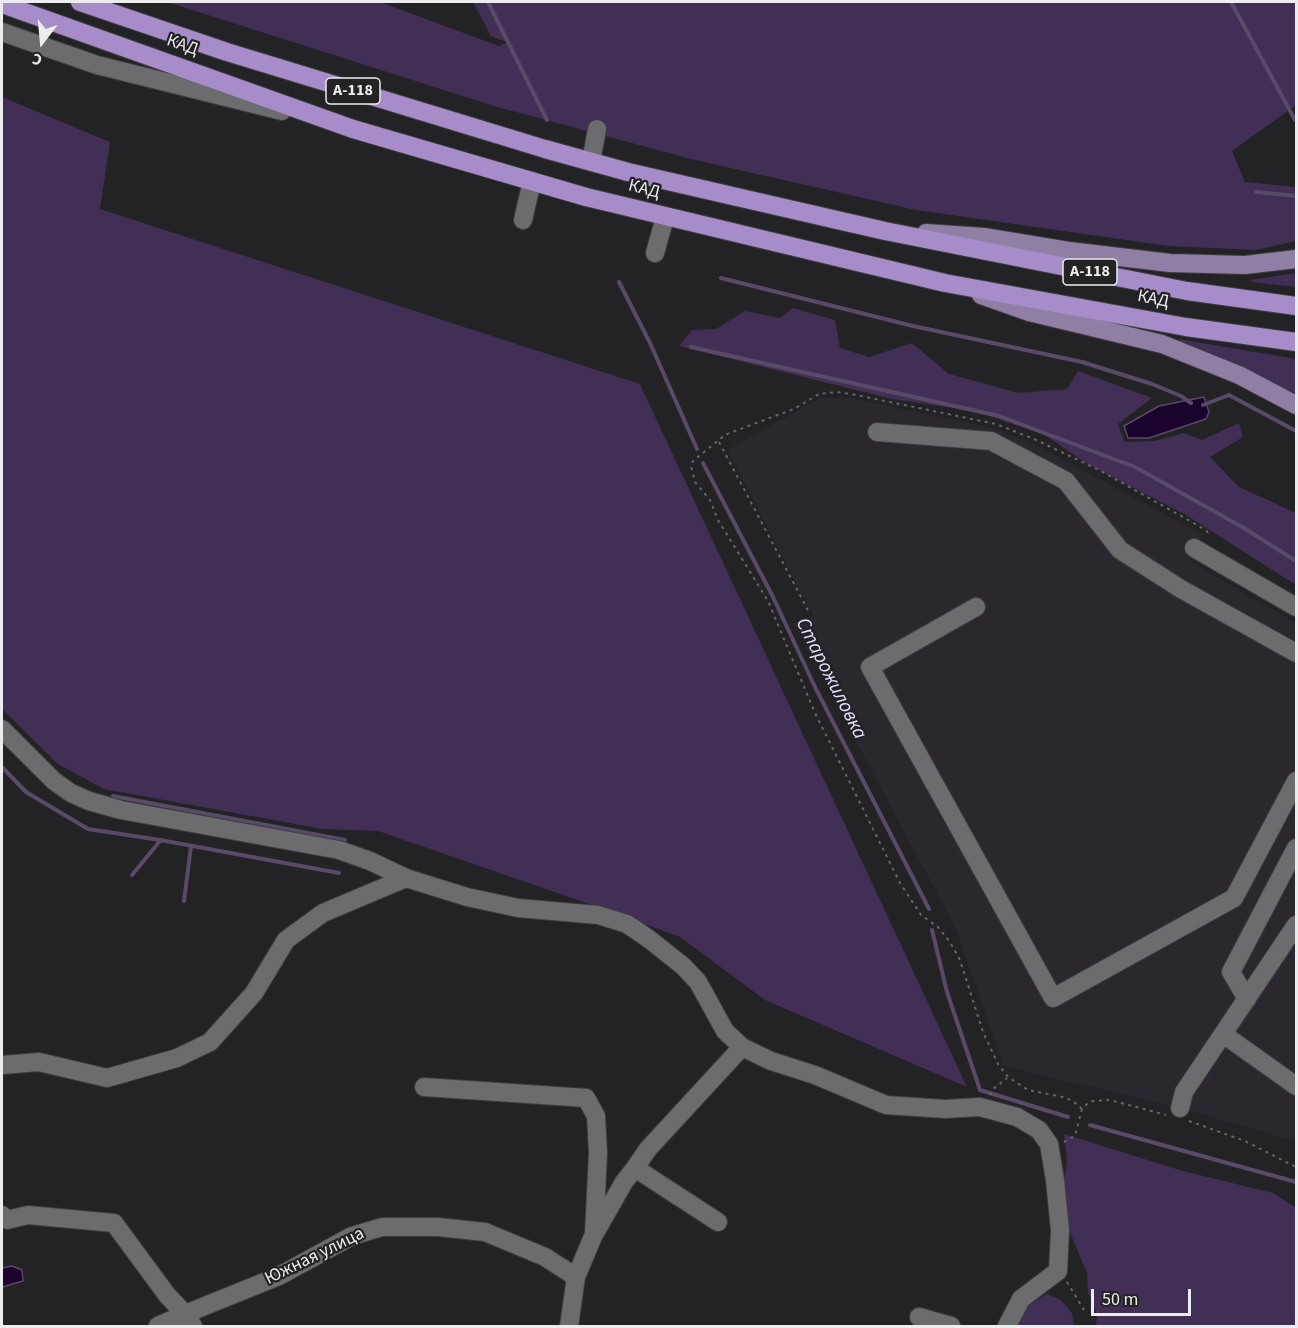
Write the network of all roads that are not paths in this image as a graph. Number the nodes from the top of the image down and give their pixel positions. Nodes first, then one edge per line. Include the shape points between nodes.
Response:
1 (80, 2) edge
2 (2, 4) edge
3 (2, 32) edge
4 (353, 129) junction
5 (597, 129) dead end
6 (591, 162) junction
7 (532, 182) junction
8 (665, 217) junction
9 (522, 220) dead end
10 (885, 231) junction
11 (655, 253) dead end
12 (1296, 259) edge
13 (945, 283) junction
14 (1296, 306) edge
15 (1296, 342) edge
16 (1296, 405) edge
17 (877, 432) dead end
18 (1194, 548) dead end
19 (976, 607) dead end
20 (1296, 607) edge
21 (1296, 653) edge
22 (2, 729) edge
23 (1296, 781) edge
24 (1296, 848) edge
25 (406, 878) junction
26 (1296, 925) edge
27 (1247, 999) junction
28 (1223, 1034) junction
29 (742, 1047) junction
30 (2, 1065) edge
31 (1296, 1086) edge
32 (424, 1087) dead end
33 (1178, 1115) road end
34 (635, 1168) junction
35 (2, 1215) edge
36 (718, 1222) dead end
37 (594, 1234) junction
38 (576, 1277) junction
39 (919, 1317) dead end
40 (189, 1320) edge
41 (158, 1326) edge
42 (569, 1326) edge
43 (951, 1326) edge
44 (1006, 1326) edge

1 - 6 highway, КАД / А-118 via 238,56
2 - 4 highway, КАД / А-118
3 - 4 street via 97,65
4 - 7 highway, КАД / А-118
5 - 6 street
6 - 10 highway, КАД / А-118
7 - 8 highway, КАД / А-118
7 - 9 street
8 - 11 street
8 - 13 highway, КАД / А-118
10 - 12 main road via 984,237 1170,263 1245,265
10 - 14 highway, КАД / А-118 via 1186,291
13 - 15 highway, КАД / А-118 via 1186,327
13 - 16 main road via 1029,312 1162,344 1239,375
17 - 21 street via 991,441 1066,481 1120,550 1181,590
18 - 20 street
19 - 23 street via 870,667 1053,998 1234,898
22 - 25 street via 54,781 89,801 339,850
24 - 27 street via 1231,972
25 - 29 street via 518,908 598,915 627,924 698,982 725,1031
25 - 30 street via 323,913 286,940 254,993 210,1042 177,1058 107,1078 39,1062
26 - 27 street
27 - 28 street
28 - 31 street
28 - 33 street via 1184,1092
29 - 34 street
29 - 44 street via 886,1105 980,1107 1017,1117 1039,1130 1049,1144 1055,1180 1060,1230 1058,1271 1021,1299
32 - 37 street via 586,1098 596,1116
34 - 36 street
34 - 37 street
35 - 40 street via 7,1220 28,1215 114,1223
37 - 38 street
38 - 40 street, Южная улица via 545,1257 485,1232 382,1227 352,1236
38 - 42 street
39 - 43 street
40 - 41 street, Южная улица

